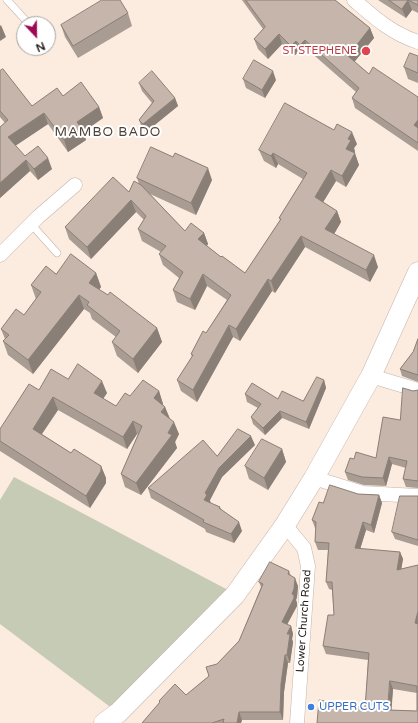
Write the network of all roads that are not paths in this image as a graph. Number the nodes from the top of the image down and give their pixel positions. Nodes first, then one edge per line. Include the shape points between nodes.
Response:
1 (7, 0) edge
2 (354, 0) edge
3 (22, 16) edge
4 (418, 42) edge
5 (75, 185) dead end
6 (31, 224) junction
7 (57, 253) dead end
8 (0, 254) edge
9 (418, 272) edge
10 (371, 376) junction
11 (418, 390) edge
12 (314, 478) junction
13 (418, 496) edge
14 (285, 525) junction
15 (104, 723) edge
16 (297, 723) edge

1 - 3 lane
2 - 4 street via 381,24
5 - 6 street
6 - 7 lane
6 - 8 street
9 - 10 main road
10 - 11 street
10 - 12 main road
12 - 13 street via 363,493
12 - 14 main road
14 - 15 main road via 236,595 118,713
14 - 16 street, Lower Church Road via 304,548 308,566

